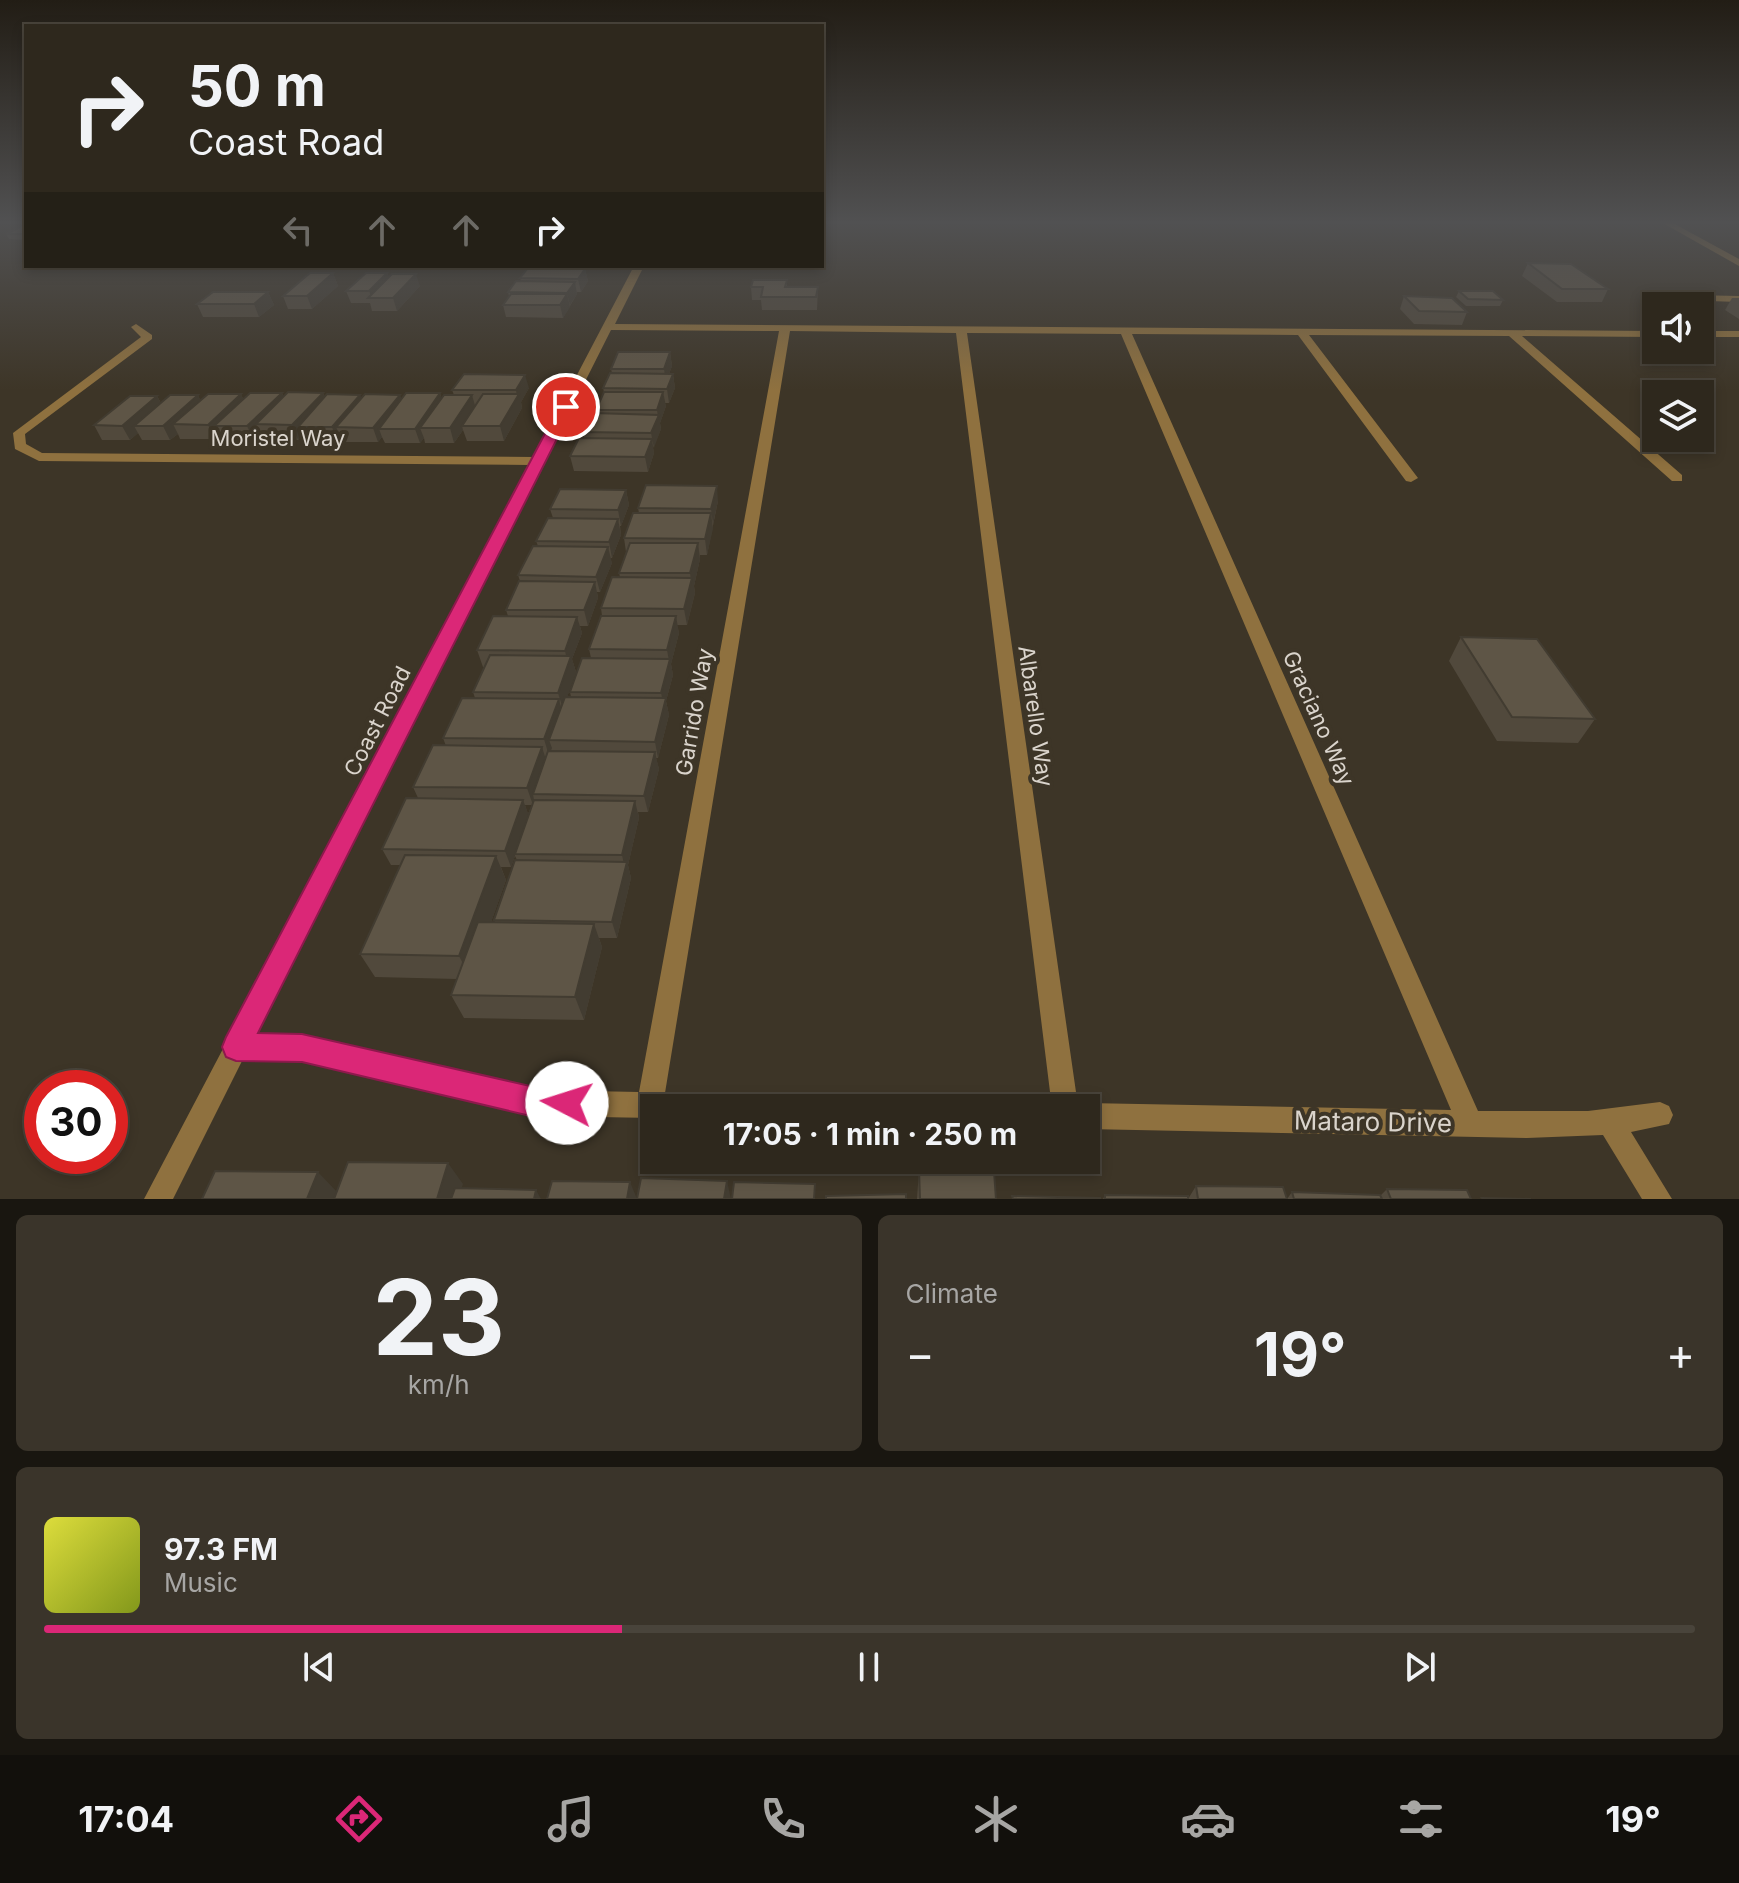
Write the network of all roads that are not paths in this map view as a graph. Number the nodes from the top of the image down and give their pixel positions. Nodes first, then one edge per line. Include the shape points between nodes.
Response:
1 (633, 278) edge
2 (1714, 298) edge
3 (1739, 299) edge
4 (136, 327) dead end
5 (607, 327) junction
6 (785, 329) junction
7 (961, 330) junction
8 (1125, 331) junction
9 (1301, 332) junction
10 (1512, 333) junction
11 (1642, 334) edge
12 (1714, 334) edge
13 (1739, 334) edge
14 (538, 461) junction
15 (1411, 478) dead end
16 (1677, 478) dead end
17 (236, 1047) junction
18 (652, 1094) edge
19 (1063, 1094) edge
20 (640, 1104) edge
21 (1660, 1115) dead end
22 (1100, 1116) edge
23 (1609, 1121) junction
24 (1470, 1123) junction
25 (158, 1199) edge
26 (1658, 1199) edge

1 - 5 street, Coast Road
2 - 3 street
4 - 14 street, Moristel Way via 148,337 19,433 20,446 39,457
5 - 6 street
5 - 14 street, Coast Road
6 - 7 street
6 - 18 street, Garrido Way
7 - 8 street
7 - 19 street, Albarello Way
8 - 9 street
8 - 24 street, Graciano Way
9 - 10 street
9 - 15 street
10 - 11 street
10 - 16 street
12 - 13 street
14 - 17 street, Coast Road
17 - 20 street via 302,1048 539,1103
17 - 25 street, Coast Road
21 - 23 street, Mataro Drive
22 - 24 street, Mataro Drive
23 - 24 street, Mataro Drive
23 - 26 street

